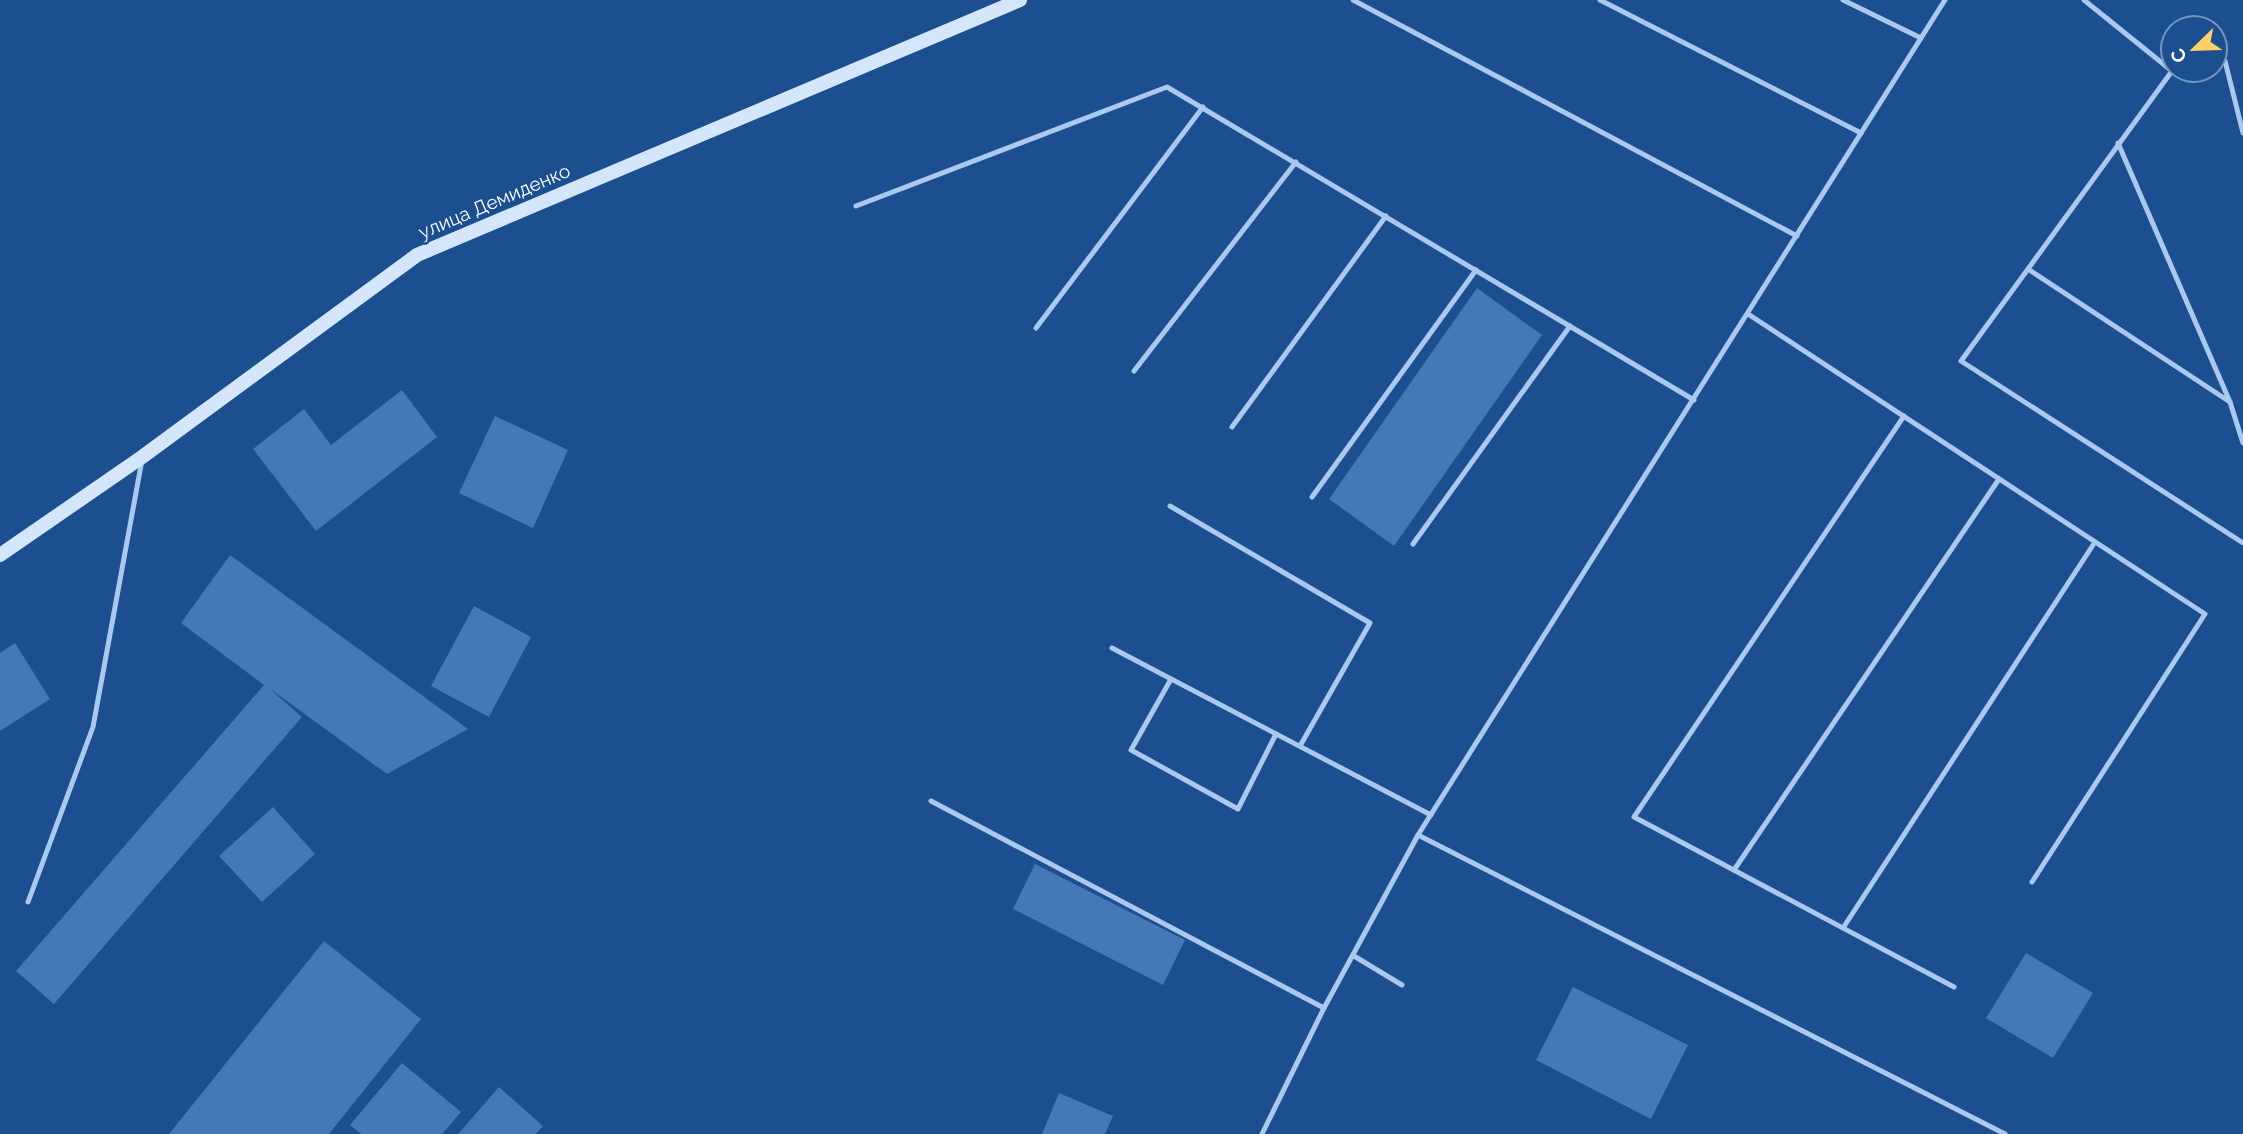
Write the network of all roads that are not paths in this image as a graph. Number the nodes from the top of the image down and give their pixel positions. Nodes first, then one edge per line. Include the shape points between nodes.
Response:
1 (1020, 0) edge
2 (1353, 0) edge
3 (1600, 0) edge
4 (1843, 0) edge
5 (1945, 0) edge
6 (2084, 0) edge
7 (1921, 38) junction
8 (2159, 59) edge
9 (2229, 77) edge
10 (2165, 84) edge
11 (1203, 107) junction
12 (1861, 133) junction
13 (2243, 133) edge
14 (2118, 143) junction
15 (1296, 162) junction
16 (856, 206) dead end
17 (1386, 216) junction
18 (1797, 236) junction
19 (2028, 269) junction
20 (1476, 270) junction
21 (1748, 314) junction
22 (1570, 326) junction
23 (1036, 328) dead end
24 (1134, 371) dead end
25 (1694, 400) junction
26 (2230, 402) junction
27 (1904, 416) junction
28 (1232, 427) dead end
29 (2243, 443) edge
30 (142, 457) junction
31 (1999, 479) junction
32 (1312, 497) dead end
33 (1170, 506) dead end
34 (2095, 542) junction
35 (2243, 543) edge
36 (1413, 544) dead end
37 (0, 555) edge
38 (1112, 648) dead end
39 (1171, 679) junction
40 (1276, 734) junction
41 (1300, 746) junction
42 (931, 801) dead end
43 (1431, 815) junction
44 (1418, 835) junction
45 (1734, 870) junction
46 (2032, 882) dead end
47 (27, 902) dead end
48 (1843, 928) junction
49 (1354, 956) junction
50 (1402, 985) dead end
51 (1954, 987) dead end
52 (1324, 1008) junction
53 (1262, 1134) edge
54 (2006, 1134) edge

1 - 30 main road, улица Демиденко via 417,255
2 - 18 lane
3 - 12 lane
4 - 7 lane
5 - 7 lane
6 - 8 lane
7 - 12 lane
9 - 13 lane
10 - 14 lane
11 - 15 lane
11 - 16 lane via 1167,87
11 - 23 lane
12 - 18 lane
14 - 19 lane
14 - 26 lane
15 - 17 lane
15 - 24 lane
17 - 20 lane
17 - 28 lane
18 - 21 lane
19 - 26 lane
19 - 35 lane via 1961,361
20 - 22 lane
20 - 32 lane
21 - 25 lane
21 - 27 lane
22 - 25 lane
22 - 36 lane
25 - 43 lane
26 - 29 lane
27 - 31 lane
27 - 45 lane via 1634,817
30 - 37 main road, улица Демиденко
30 - 47 lane via 93,727
31 - 34 lane
31 - 45 lane
33 - 41 lane via 1370,623
34 - 46 lane via 2205,614
34 - 48 lane
38 - 39 lane
39 - 40 lane
39 - 40 lane via 1131,750 1238,809
40 - 41 lane
41 - 43 lane
42 - 52 lane
43 - 44 lane
44 - 49 lane
44 - 54 lane
45 - 48 lane
48 - 51 lane
49 - 50 lane
49 - 52 lane
52 - 53 lane

